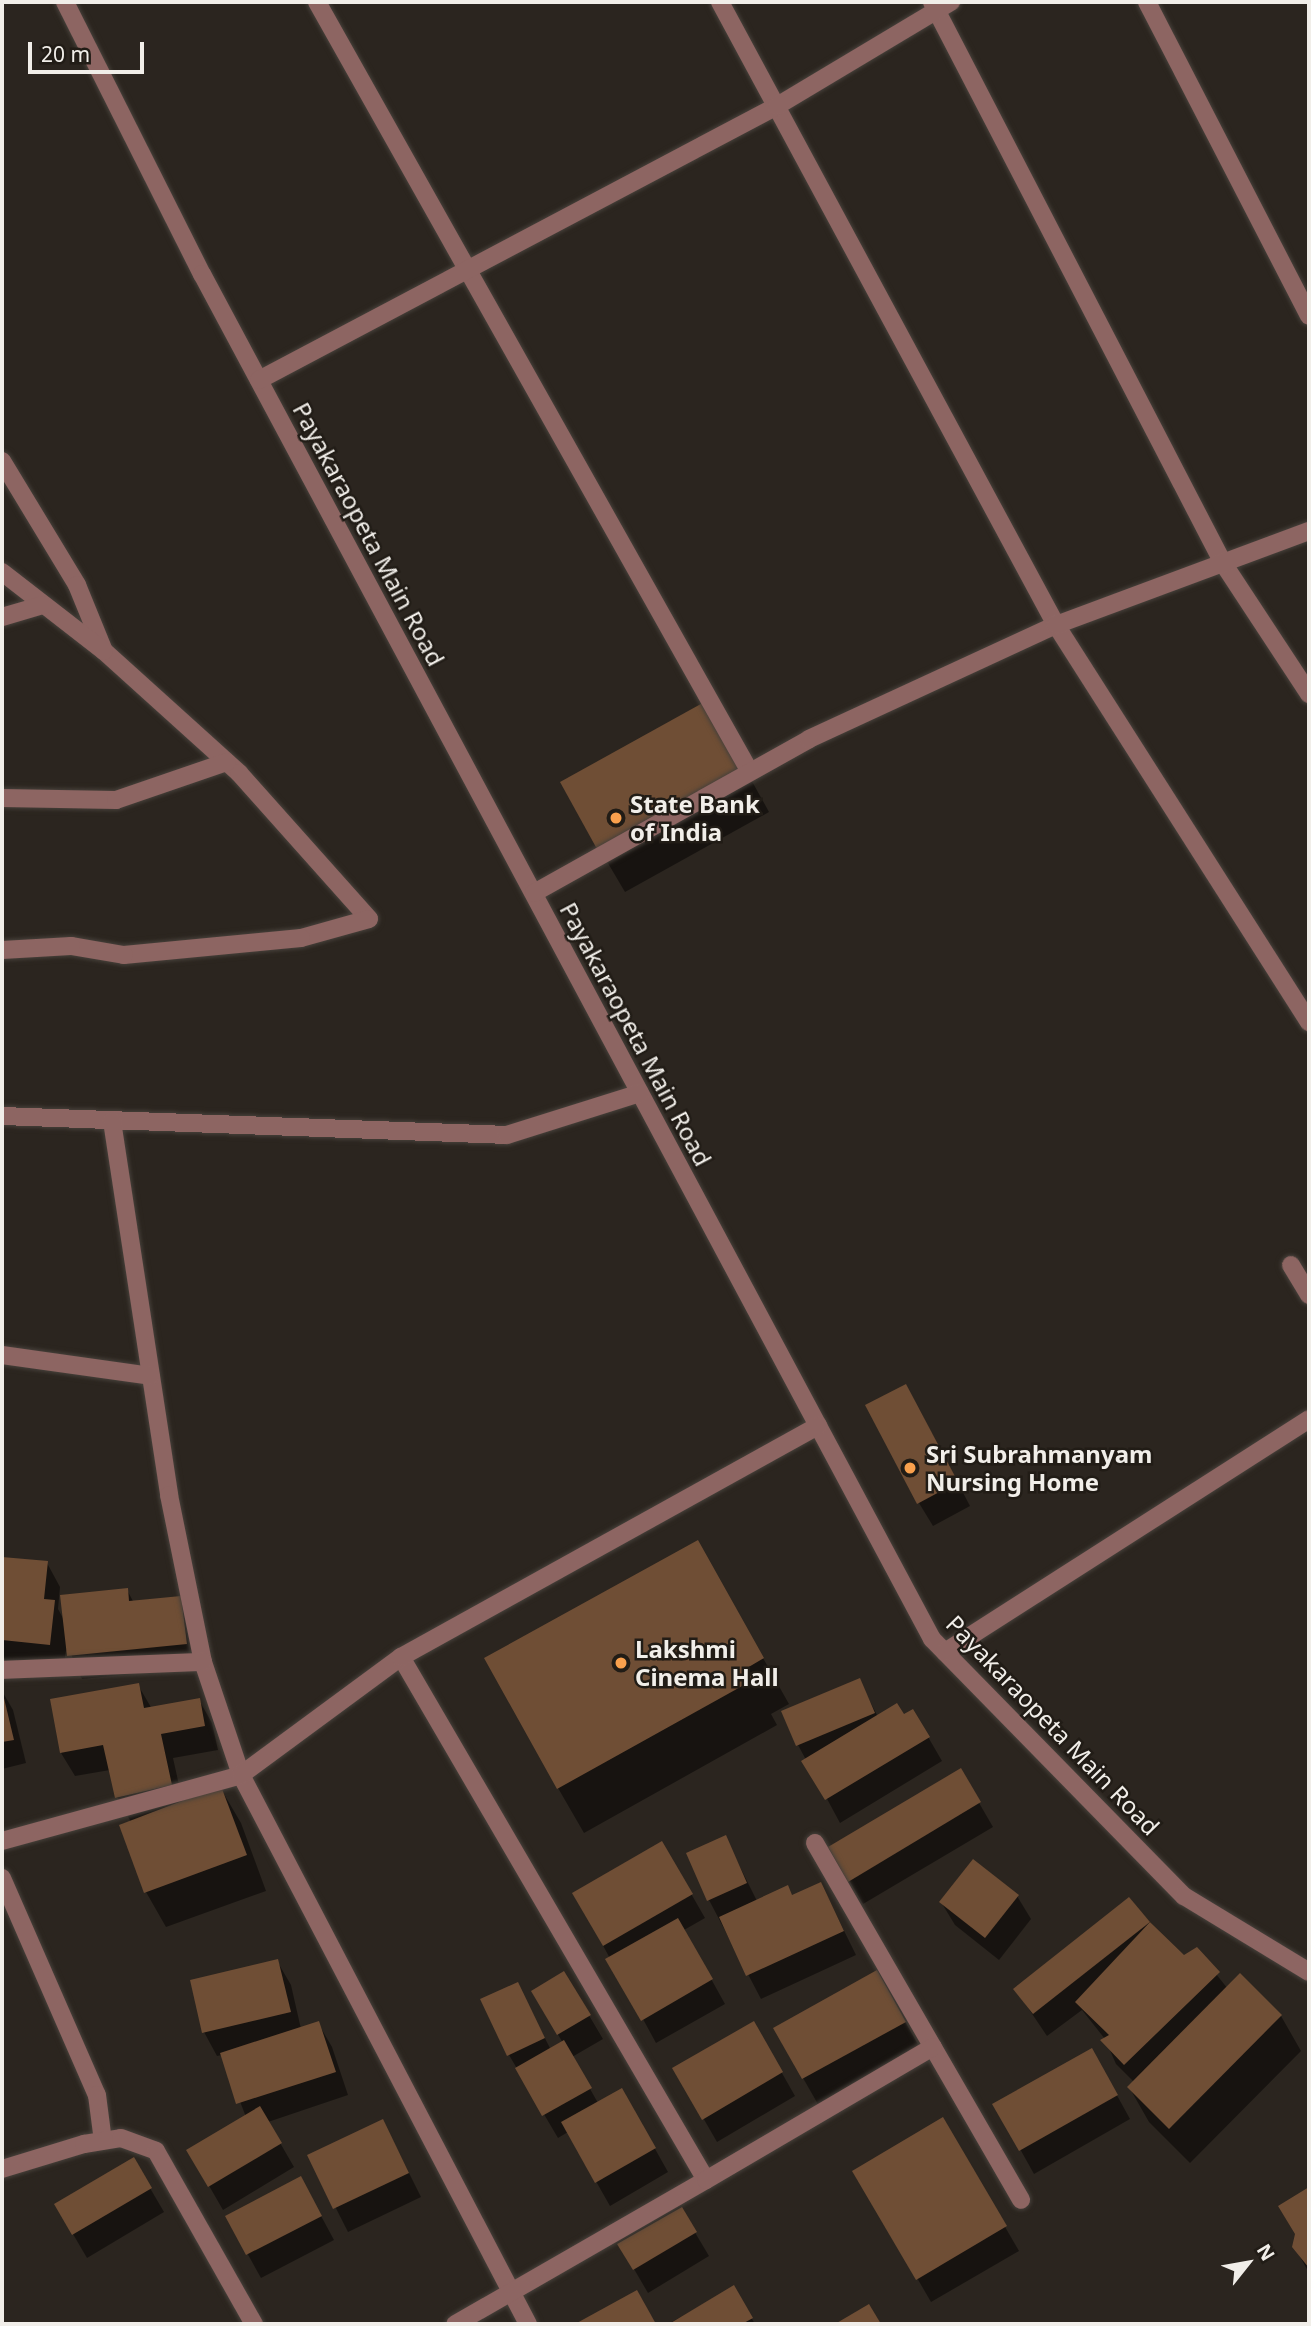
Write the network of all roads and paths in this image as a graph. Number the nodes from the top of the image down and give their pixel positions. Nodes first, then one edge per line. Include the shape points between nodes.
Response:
1 (65, 2) edge
2 (317, 2) edge
3 (720, 2) edge
4 (1147, 2) edge
5 (940, 5) edge
6 (777, 106) junction
7 (468, 270) junction
8 (1309, 316) edge
9 (259, 380) junction
10 (2, 461) edge
11 (1309, 531) edge
12 (1223, 563) junction
13 (2, 572) edge
14 (43, 605) junction
15 (2, 617) edge
16 (1056, 625) junction
17 (104, 651) junction
18 (1309, 694) edge
19 (228, 762) junction
20 (750, 772) junction
21 (2, 798) edge
22 (534, 893) junction
23 (2, 950) edge
24 (1309, 1022) edge
25 (640, 1093) junction
26 (2, 1116) edge
27 (112, 1121) junction
28 (1291, 1265) dead end
29 (1309, 1295) edge
30 (2, 1355) edge
31 (151, 1376) junction
32 (1309, 1419) edge
33 (818, 1426) junction
34 (945, 1652) junction
35 (401, 1657) junction
36 (203, 1662) junction
37 (2, 1670) edge
38 (241, 1775) junction
39 (2, 1840) edge
40 (815, 1843) dead end
41 (2, 1878) edge
42 (1309, 1972) edge
43 (933, 2047) junction
44 (103, 2141) junction
45 (2, 2169) edge
46 (706, 2180) junction
47 (1021, 2200) dead end
48 (509, 2294) junction
49 (254, 2324) edge
50 (456, 2324) edge
51 (528, 2324) edge

1 - 9 street, Payakaraopeta Main Road
2 - 7 street
3 - 6 street
4 - 8 street
5 - 6 street
5 - 12 street
6 - 7 street
6 - 16 street
7 - 9 street
7 - 20 street
9 - 22 street, Payakaraopeta Main Road
10 - 17 street via 77,585
11 - 12 street
12 - 16 street
12 - 18 street
13 - 14 street
14 - 15 street
14 - 17 street
16 - 20 street via 809,739
16 - 24 street
17 - 19 street
19 - 21 street via 116,800
19 - 23 street via 369,919 301,938 124,956 71,946
20 - 22 street
22 - 25 street, Payakaraopeta Main Road
25 - 27 street via 507,1135
25 - 33 street, Payakaraopeta Main Road
26 - 27 street
27 - 31 street
28 - 29 street
30 - 31 street
31 - 36 street via 169,1495
32 - 34 street
33 - 34 street, Payakaraopeta Main Road via 932,1639
33 - 35 street
34 - 42 street, Payakaraopeta Main Road via 1184,1896
35 - 38 street
35 - 46 street
36 - 37 street
36 - 38 street
38 - 39 street
38 - 48 street
40 - 43 street
41 - 44 street via 97,2095
43 - 46 street
43 - 47 street
44 - 45 street
44 - 49 street via 121,2138 156,2151
46 - 48 street
48 - 50 street
48 - 51 street

